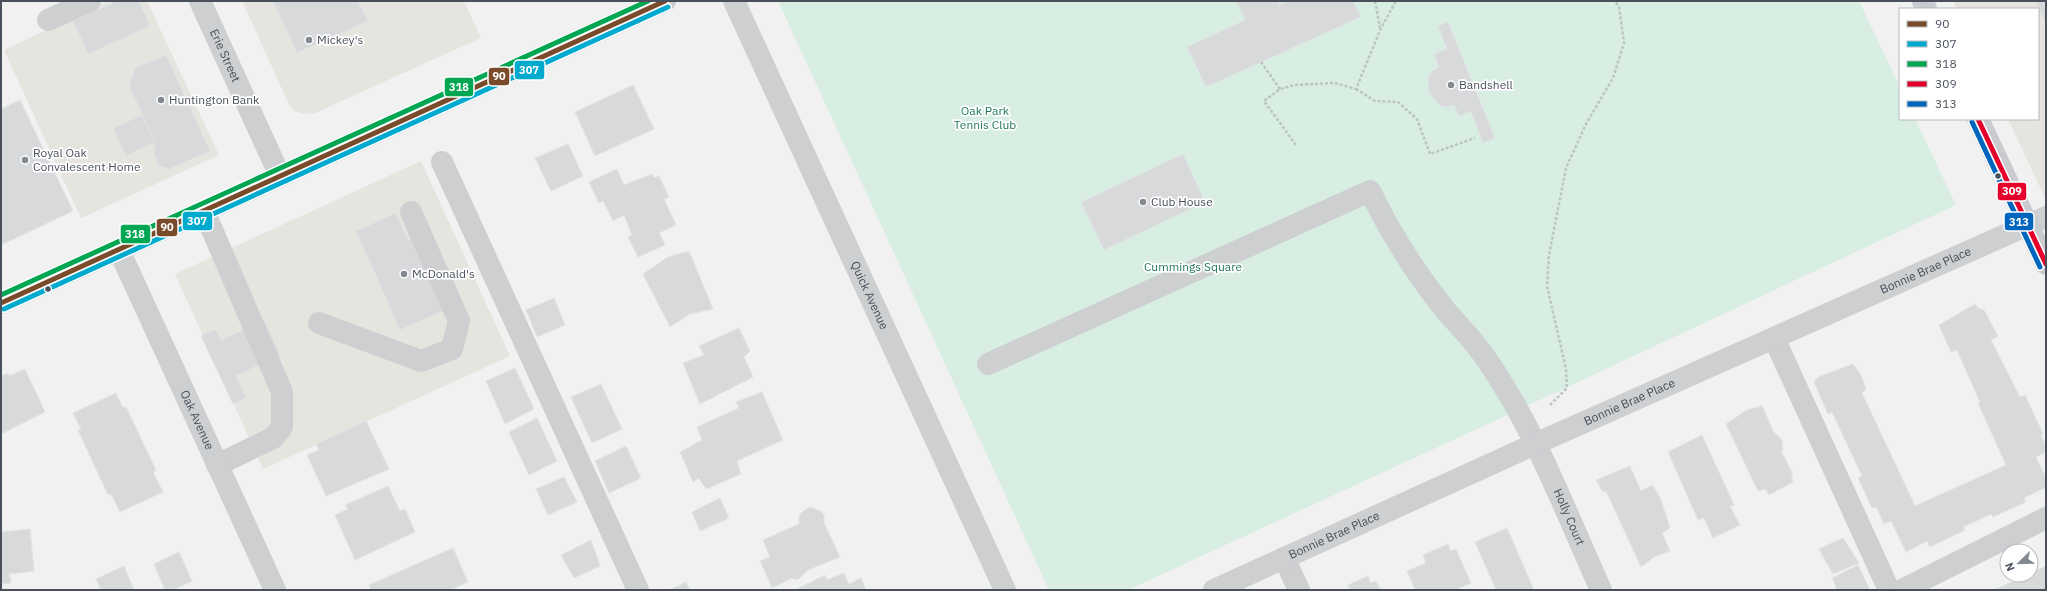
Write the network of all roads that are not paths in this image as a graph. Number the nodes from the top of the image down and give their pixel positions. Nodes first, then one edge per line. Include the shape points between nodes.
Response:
1 (90, 1) edge
2 (200, 1) edge
3 (665, 1) edge
4 (734, 1) edge
5 (48, 20) dead end
6 (1979, 120) edge
7 (442, 162) dead end
8 (280, 176) junction
9 (204, 211) junction
10 (411, 212) dead end
11 (2037, 221) edge
12 (119, 250) junction
13 (2046, 264) edge
14 (1, 303) edge
15 (319, 323) dead end
16 (1774, 338) junction
17 (988, 364) dead end
18 (1535, 444) junction
19 (217, 465) junction
20 (2046, 518) edge
21 (1284, 558) junction
22 (275, 590) edge
23 (638, 590) edge
24 (1005, 590) edge
25 (1214, 590) edge
26 (1299, 590) edge
27 (1601, 590) edge
28 (1889, 590) edge
29 (1902, 590) edge

1 - 5 street
2 - 8 street, Erie Street
3 - 8 main road
4 - 24 street, Quick Avenue
6 - 11 main road
7 - 23 street
8 - 9 main road
9 - 12 main road
9 - 19 street via 282,392 282,427 273,438
10 - 15 street via 459,321 452,349 421,361
11 - 13 main road
11 - 16 street, Bonnie Brae Place
12 - 14 main road
12 - 19 street, Oak Avenue
16 - 18 street, Bonnie Brae Place
16 - 28 street
17 - 18 street, Holly Court via 1370,191 1415,270 1487,360
18 - 21 street, Bonnie Brae Place
18 - 27 street, Holly Court
19 - 22 street, Oak Avenue
20 - 29 street
21 - 25 street, Bonnie Brae Place
21 - 26 street

